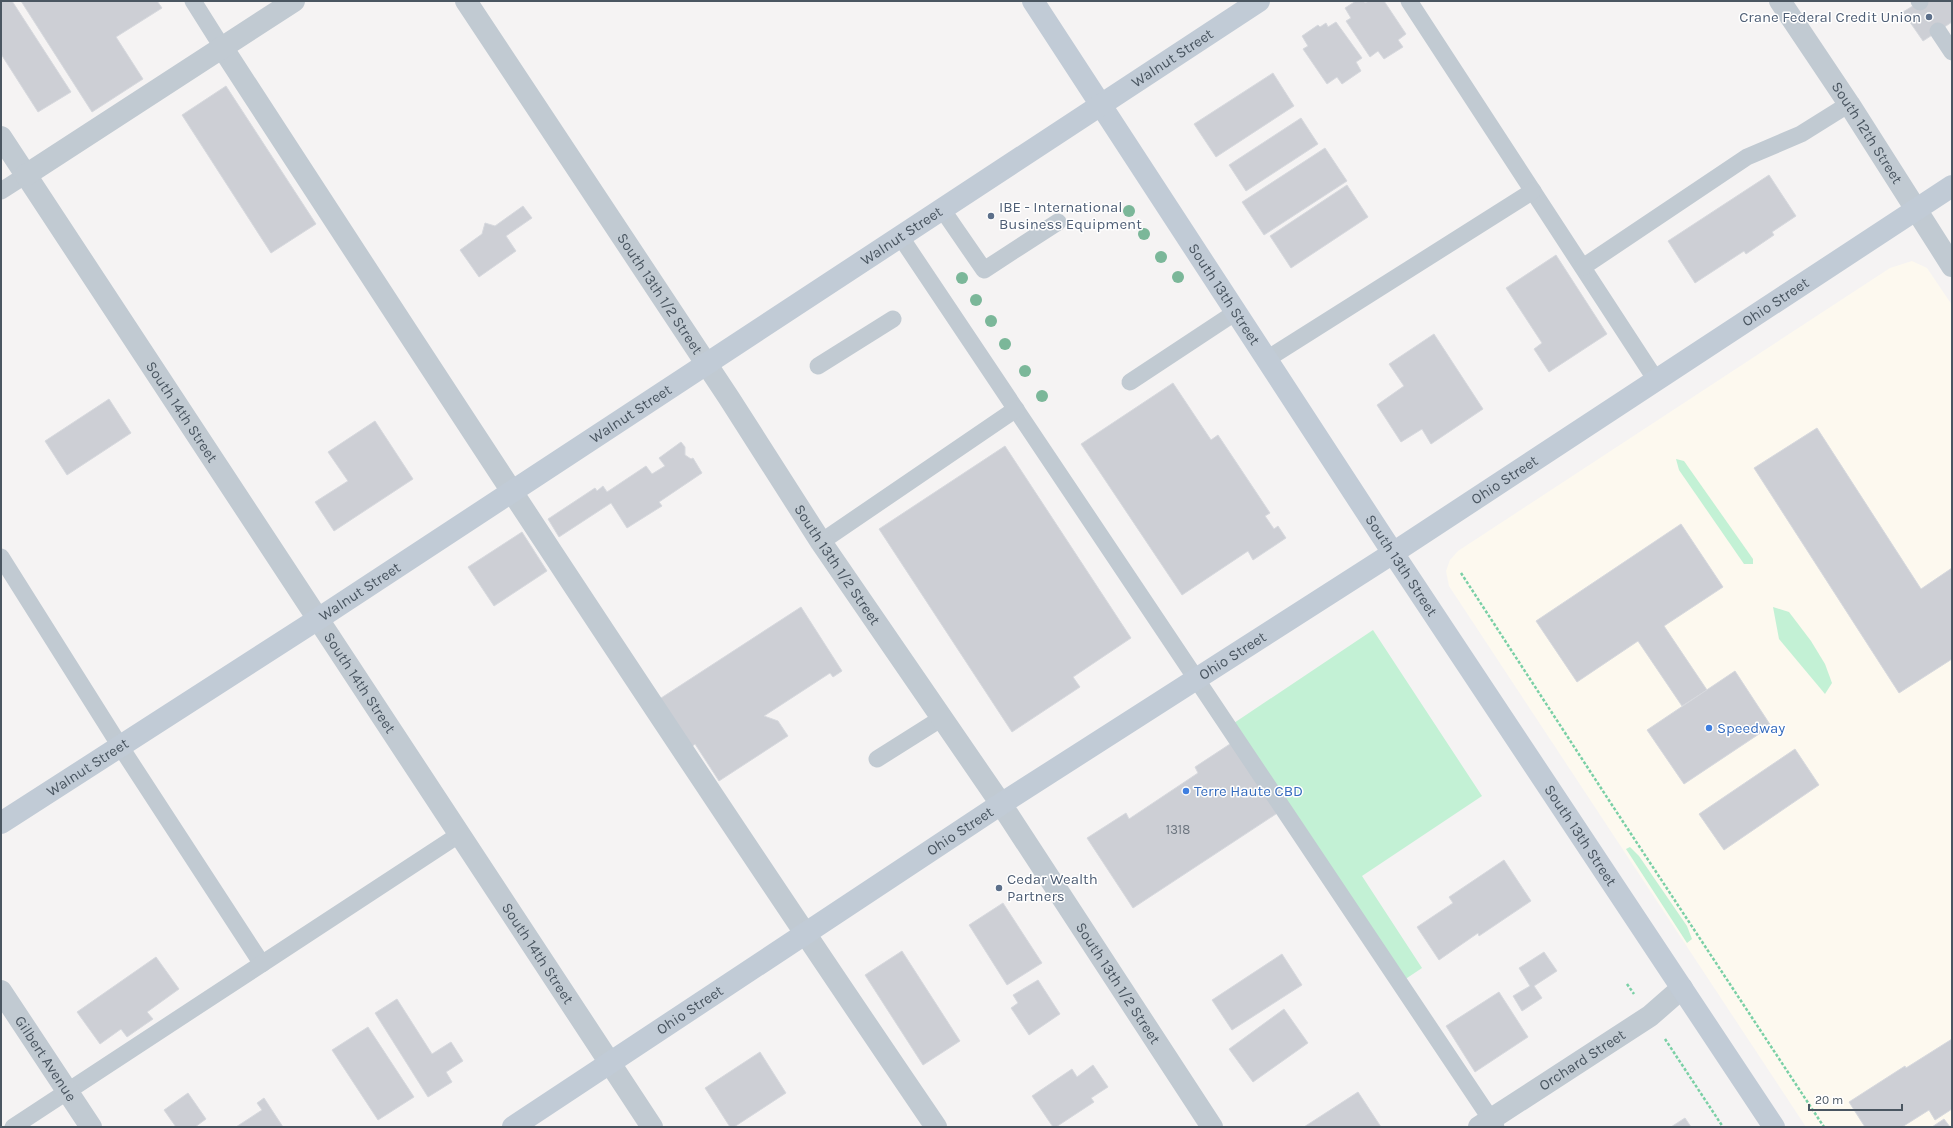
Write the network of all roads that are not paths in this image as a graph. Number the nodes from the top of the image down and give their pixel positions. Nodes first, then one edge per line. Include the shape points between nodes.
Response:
1 (193, 1) edge
2 (294, 1) edge
3 (466, 1) edge
4 (1033, 1) edge
5 (1259, 1) edge
6 (1409, 1) edge
7 (1780, 1) edge
8 (1938, 31) dead end
9 (222, 47) junction
10 (1952, 52) edge
11 (1101, 104) junction
12 (1848, 104) junction
13 (1, 137) edge
14 (26, 175) junction
15 (1952, 186) edge
16 (1, 191) edge
17 (1533, 191) junction
18 (942, 209) junction
19 (1915, 210) junction
20 (1058, 222) dead end
21 (900, 236) junction
22 (1952, 266) edge
23 (1584, 267) junction
24 (1236, 312) junction
25 (893, 319) dead end
26 (1267, 360) junction
27 (706, 364) junction
28 (818, 366) dead end
29 (1656, 380) junction
30 (1130, 382) dead end
31 (1016, 409) junction
32 (511, 492) junction
33 (820, 542) junction
34 (1393, 553) junction
35 (1, 557) edge
36 (318, 619) junction
37 (1196, 678) junction
38 (942, 718) junction
39 (120, 746) junction
40 (877, 759) dead end
41 (1002, 804) junction
42 (1, 823) edge
43 (460, 834) junction
44 (805, 934) junction
45 (262, 964) junction
46 (1682, 988) junction
47 (1, 991) edge
48 (611, 1063) junction
49 (67, 1091) junction
50 (1489, 1124) edge
51 (13, 1127) edge
52 (91, 1127) edge
53 (513, 1127) edge
54 (652, 1127) edge
55 (936, 1127) edge
56 (1212, 1127) edge
57 (1774, 1127) edge

1 - 9 lane
2 - 9 street
3 - 27 street, South 13th 1/2 Street
4 - 11 street, South 13th Street
5 - 11 street, Walnut Street
6 - 17 lane
7 - 12 street, South 12th Street
8 - 10 lane
9 - 14 street
9 - 32 street
11 - 18 street, Walnut Street
11 - 24 street, South 13th Street
12 - 19 street, South 12th Street
12 - 23 lane via 1801,134 1747,157
13 - 14 street, South 14th Street
14 - 16 lane
14 - 36 street, South 14th Street
15 - 19 street, Ohio Street
17 - 23 lane
17 - 26 lane
18 - 20 lane via 984,270
18 - 21 street, Walnut Street
19 - 22 street, South 12th Street
19 - 29 street, Ohio Street
21 - 27 street, Walnut Street
21 - 31 lane
23 - 29 lane
24 - 26 street, South 13th Street
24 - 30 lane
25 - 28 lane
26 - 34 street, South 13th Street
27 - 32 street, Walnut Street
27 - 33 street, South 13th 1/2 Street
29 - 34 street, Ohio Street
31 - 33 lane
31 - 37 lane
32 - 36 street, Walnut Street
32 - 44 street
33 - 38 street, South 13th 1/2 Street
34 - 37 street, Ohio Street
34 - 46 street, South 13th Street
35 - 39 lane
36 - 39 street, Walnut Street
36 - 43 street, South 14th Street
37 - 41 street, Ohio Street
37 - 50 lane
38 - 40 lane
38 - 41 street, South 13th 1/2 Street
39 - 42 street, Walnut Street
39 - 45 lane
41 - 44 street, Ohio Street
41 - 56 street, South 13th 1/2 Street
43 - 45 lane
43 - 48 street, South 14th Street
44 - 48 street, Ohio Street
44 - 55 street
45 - 49 lane
46 - 50 street, Orchard Street via 1650,1016
46 - 57 street, South 13th Street
47 - 49 street, Gilbert Avenue
48 - 53 street, Ohio Street
48 - 54 street, South 14th Street
49 - 51 lane
49 - 52 street, Gilbert Avenue

